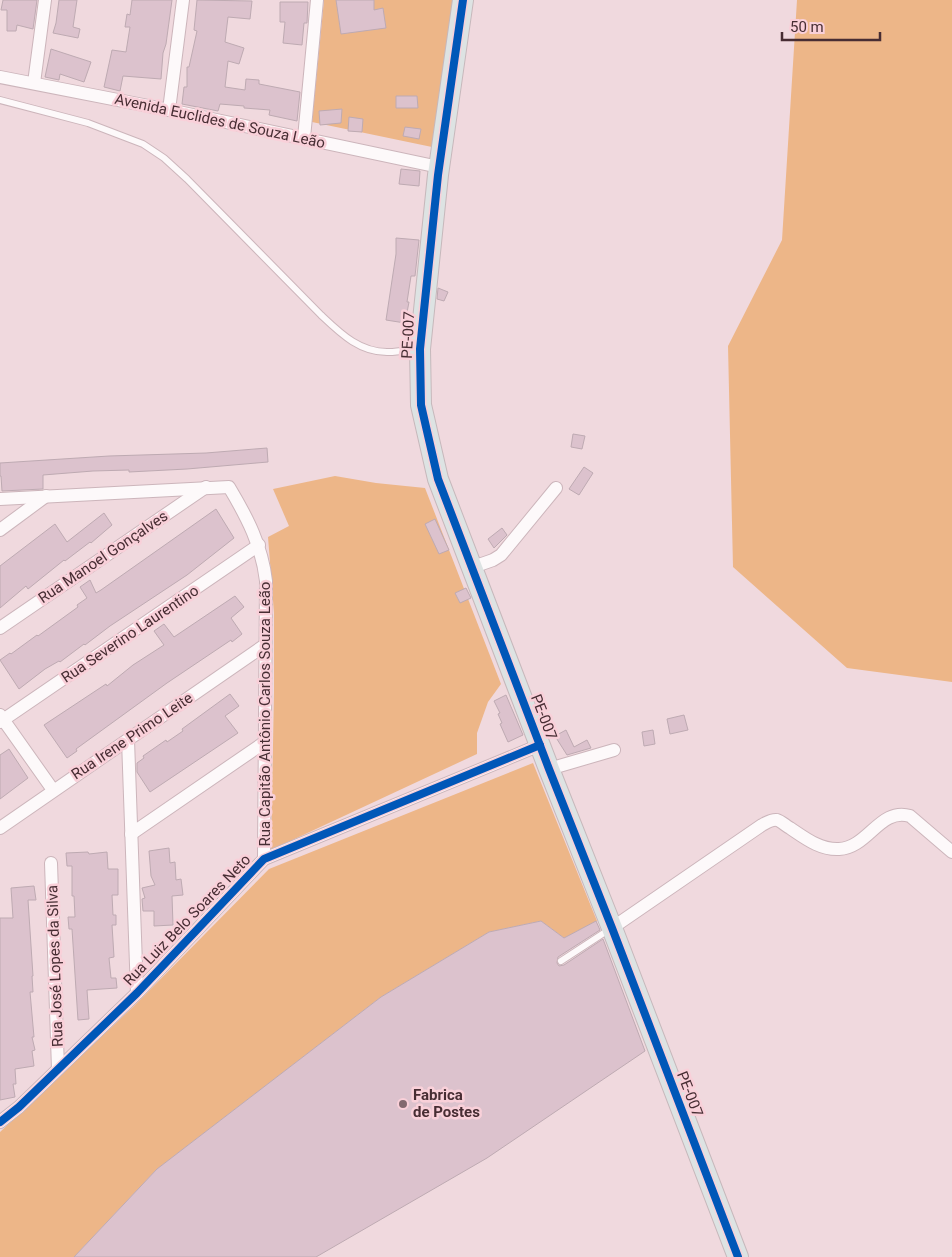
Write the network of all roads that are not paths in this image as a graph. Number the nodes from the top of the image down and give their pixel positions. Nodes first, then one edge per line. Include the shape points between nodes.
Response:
1 (45, 0) edge
2 (183, 0) edge
3 (317, 0) edge
4 (463, 0) edge
5 (0, 77) edge
6 (34, 83) junction
7 (0, 100) edge
8 (168, 110) junction
9 (304, 138) junction
10 (439, 167) junction
11 (420, 349) junction
12 (206, 487) junction
13 (556, 488) dead end
14 (46, 496) junction
15 (0, 499) edge
16 (0, 530) edge
17 (259, 545) junction
18 (473, 567) junction
19 (0, 628) edge
20 (265, 644) junction
21 (1, 719) edge
22 (128, 740) junction
23 (266, 742) junction
24 (540, 745) junction
25 (614, 750) dead end
26 (548, 769) junction
27 (53, 790) junction
28 (0, 828) edge
29 (131, 834) junction
30 (952, 852) edge
31 (264, 859) junction
32 (51, 862) dead end
33 (612, 928) junction
34 (561, 961) dead end
35 (137, 993) junction
36 (58, 1069) junction
37 (0, 1122) edge
38 (738, 1257) edge

1 - 6 street
2 - 8 street
3 - 9 street
4 - 10 main road, PE-007
5 - 6 street, Avenida Euclides de Souza Leão
6 - 8 street, Avenida Euclides de Souza Leão
7 - 11 lane via 88,123 143,144 187,179 343,336 371,350
8 - 9 street, Avenida Euclides de Souza Leão
9 - 10 street, Avenida Euclides de Souza Leão
10 - 11 main road, PE-007 / PE-007
11 - 18 main road, PE-007 / PE-007 via 421,405 427,438 438,479
12 - 14 street
12 - 17 street, Rua Capitão Antônio Carlos Souza Leão via 229,487
12 - 19 street, Rua Manoel Gonçalves
13 - 18 street via 501,555
14 - 15 street
14 - 16 street
17 - 20 street, Rua Capitão Antônio Carlos Souza Leão via 266,581
17 - 21 street, Rua Severino Laurentino
18 - 24 main road, PE-007 / PE-007
20 - 22 street, Rua Irene Primo Leite
20 - 23 street, Rua Capitão Antônio Carlos Souza Leão
21 - 27 street
22 - 27 street, Rua Irene Primo Leite
22 - 29 street
23 - 29 street
23 - 31 street, Rua Capitão Antônio Carlos Souza Leão
24 - 26 main road, PE-007 / PE-007
24 - 31 street, Rua Luiz Belo Soares Neto
25 - 26 street
26 - 33 main road, PE-007 / PE-007
27 - 28 street, Rua Irene Primo Leite
29 - 35 street
30 - 33 street via 904,814 880,823 860,842 840,849 814,844 783,823 771,821
31 - 35 street, Rua Luiz Belo Soares Neto
32 - 36 street, Rua José Lopes da Silva
33 - 34 lane
33 - 38 main road, PE-007 / PE-007
35 - 36 street, Rua Luiz Belo Soares Neto
36 - 37 street, Rua Luiz Belo Soares Neto

